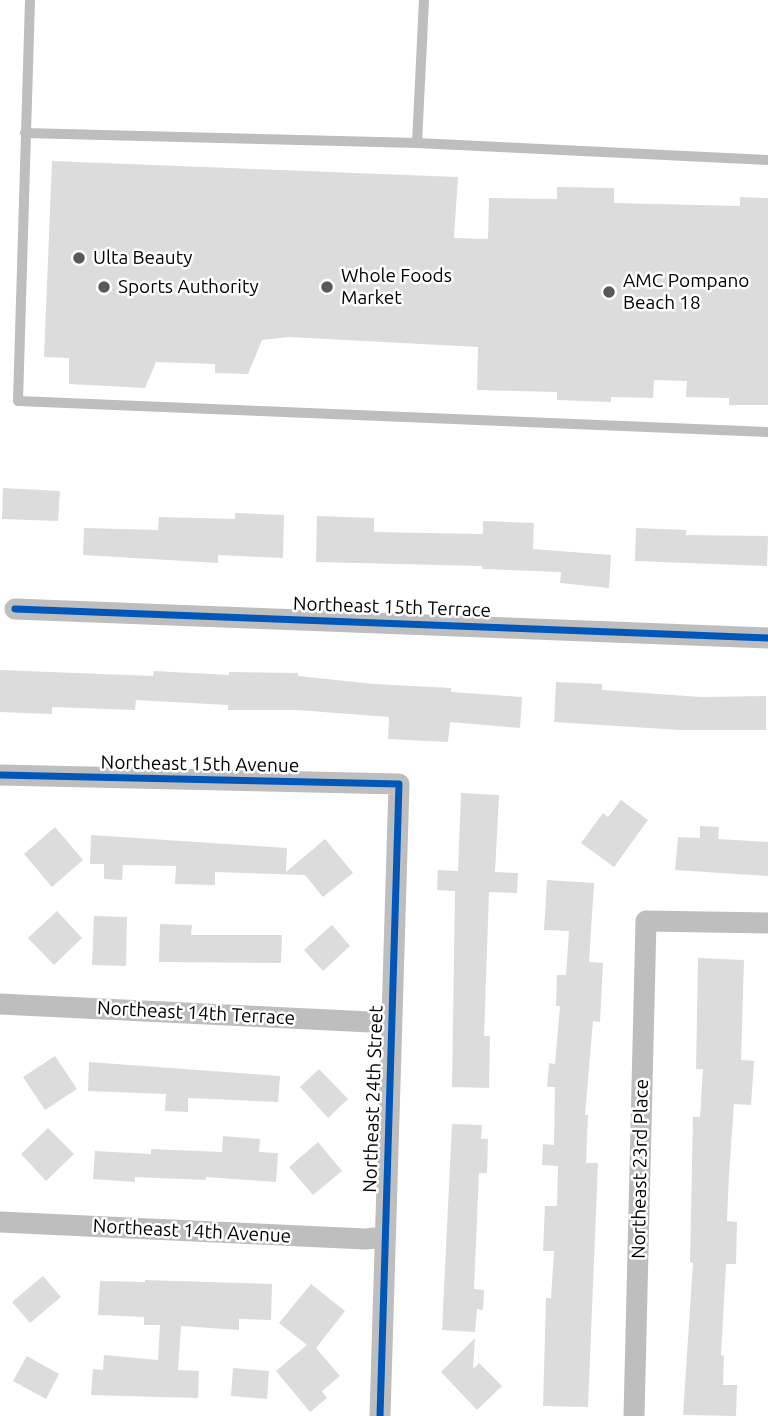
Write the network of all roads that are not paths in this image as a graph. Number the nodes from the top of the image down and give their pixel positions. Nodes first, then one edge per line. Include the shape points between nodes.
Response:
1 (30, 0) edge
2 (424, 0) edge
3 (25, 133) junction
4 (417, 143) junction
5 (768, 160) edge
6 (768, 432) edge
7 (15, 609) dead end
8 (768, 638) edge
9 (0, 775) edge
10 (399, 784) joint
11 (768, 923) edge
12 (0, 1004) edge
13 (391, 1023) junction
14 (0, 1222) edge
15 (385, 1237) junction
16 (380, 1416) edge
17 (634, 1416) edge

1 - 3 lane
2 - 4 lane
3 - 4 lane
3 - 6 lane via 18,401
4 - 5 lane
7 - 8 street, Northeast 15th Terrace
9 - 10 street, Northeast 15th Avenue
10 - 13 street, Northeast 24th Street
11 - 17 street, Northeast 23rd Place via 646,921
12 - 13 street, Northeast 14th Terrace
13 - 15 street, Northeast 24th Street
14 - 15 street, Northeast 14th Avenue
15 - 16 street, Northeast 24th Street

